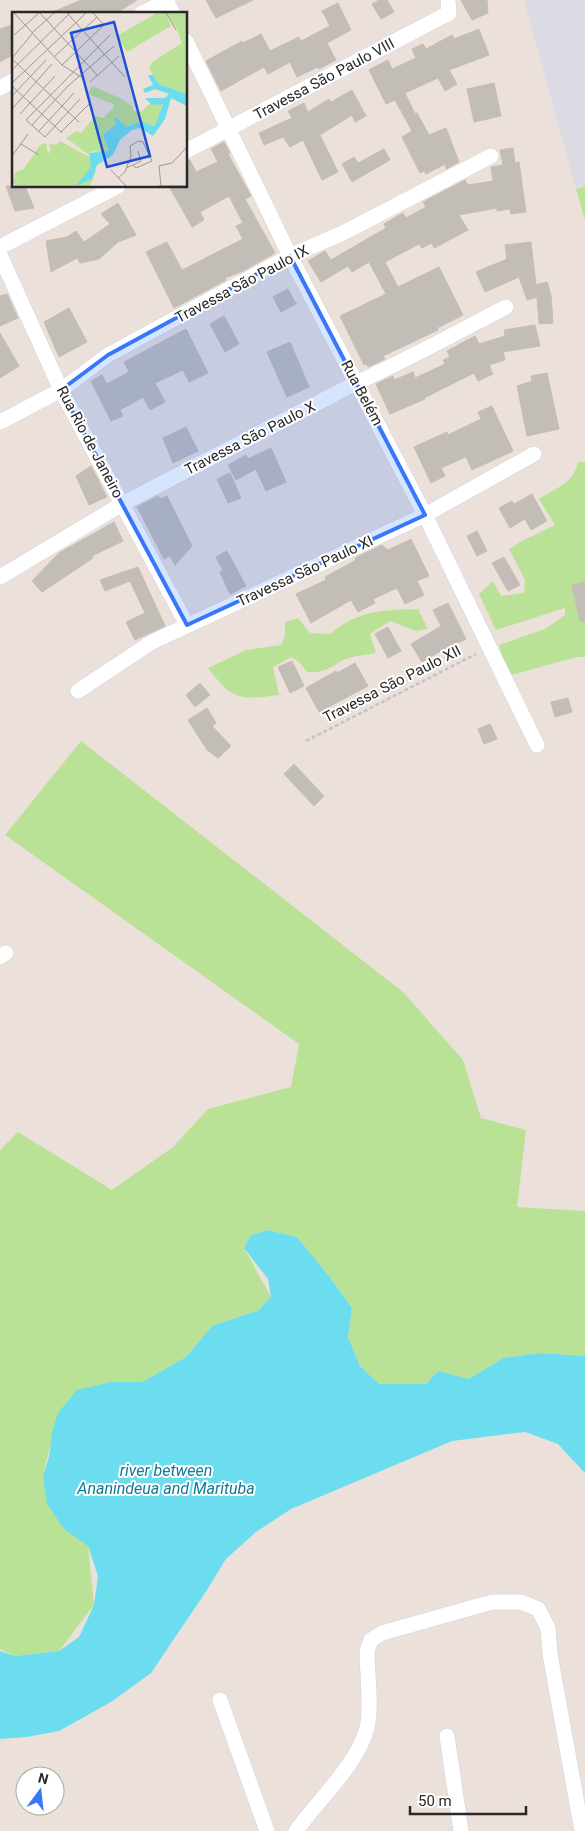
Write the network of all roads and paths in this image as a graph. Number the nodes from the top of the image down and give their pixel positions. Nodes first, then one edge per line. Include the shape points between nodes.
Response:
1 (167, 0) edge
2 (448, 0) edge
3 (145, 12) edge
4 (172, 12) edge
5 (188, 45) edge
6 (12, 81) edge
7 (0, 88) edge
8 (228, 129) junction
9 (188, 150) edge
10 (490, 156) dead end
11 (114, 188) edge
12 (0, 247) edge
13 (0, 256) edge
14 (290, 256) junction
15 (506, 307) dead end
16 (356, 383) junction
17 (61, 390) junction
18 (0, 422) edge
19 (534, 454) dead end
20 (122, 504) junction
21 (425, 515) junction
22 (0, 577) edge
23 (187, 625) junction
24 (489, 648) junction
25 (78, 691) dead end
26 (306, 741) dead end
27 (537, 745) dead end
28 (220, 1700) dead end
29 (447, 1736) dead end
30 (267, 1831) edge
31 (296, 1831) edge
32 (461, 1831) edge
33 (582, 1831) edge

1 - 3 street
1 - 4 street
2 - 8 street, Travessa São Paulo VIII via 449,13
5 - 8 street, Rua Belém
6 - 7 street
8 - 9 street, Travessa São Paulo VIII
8 - 14 street, Rua Belém
10 - 14 street, Travessa São Paulo IX via 343,233
11 - 12 street
13 - 17 street, Rua Rio de Janeiro
14 - 16 street, Rua Belém
14 - 17 street, Travessa São Paulo IX via 108,355
15 - 16 street, Travessa São Paulo X
16 - 20 street, Travessa São Paulo X
16 - 21 street, Rua Belém
17 - 18 street, Travessa São Paulo IX
17 - 20 street, Rua Rio de Janeiro
19 - 21 street, Travessa São Paulo XI
20 - 22 street, Travessa São Paulo X
20 - 23 street, Rua Rio de Janeiro
21 - 23 street, Travessa São Paulo XI
21 - 24 street, Rua Belém
23 - 25 street, Travessa São Paulo XI via 152,642
24 - 26 path, Travessa São Paulo XII
24 - 27 street, Rua Belém
28 - 30 street
29 - 32 street
31 - 33 street via 360,1748 367,1726 366,1651 371,1640 382,1633 492,1602 521,1602 538,1609 548,1628

